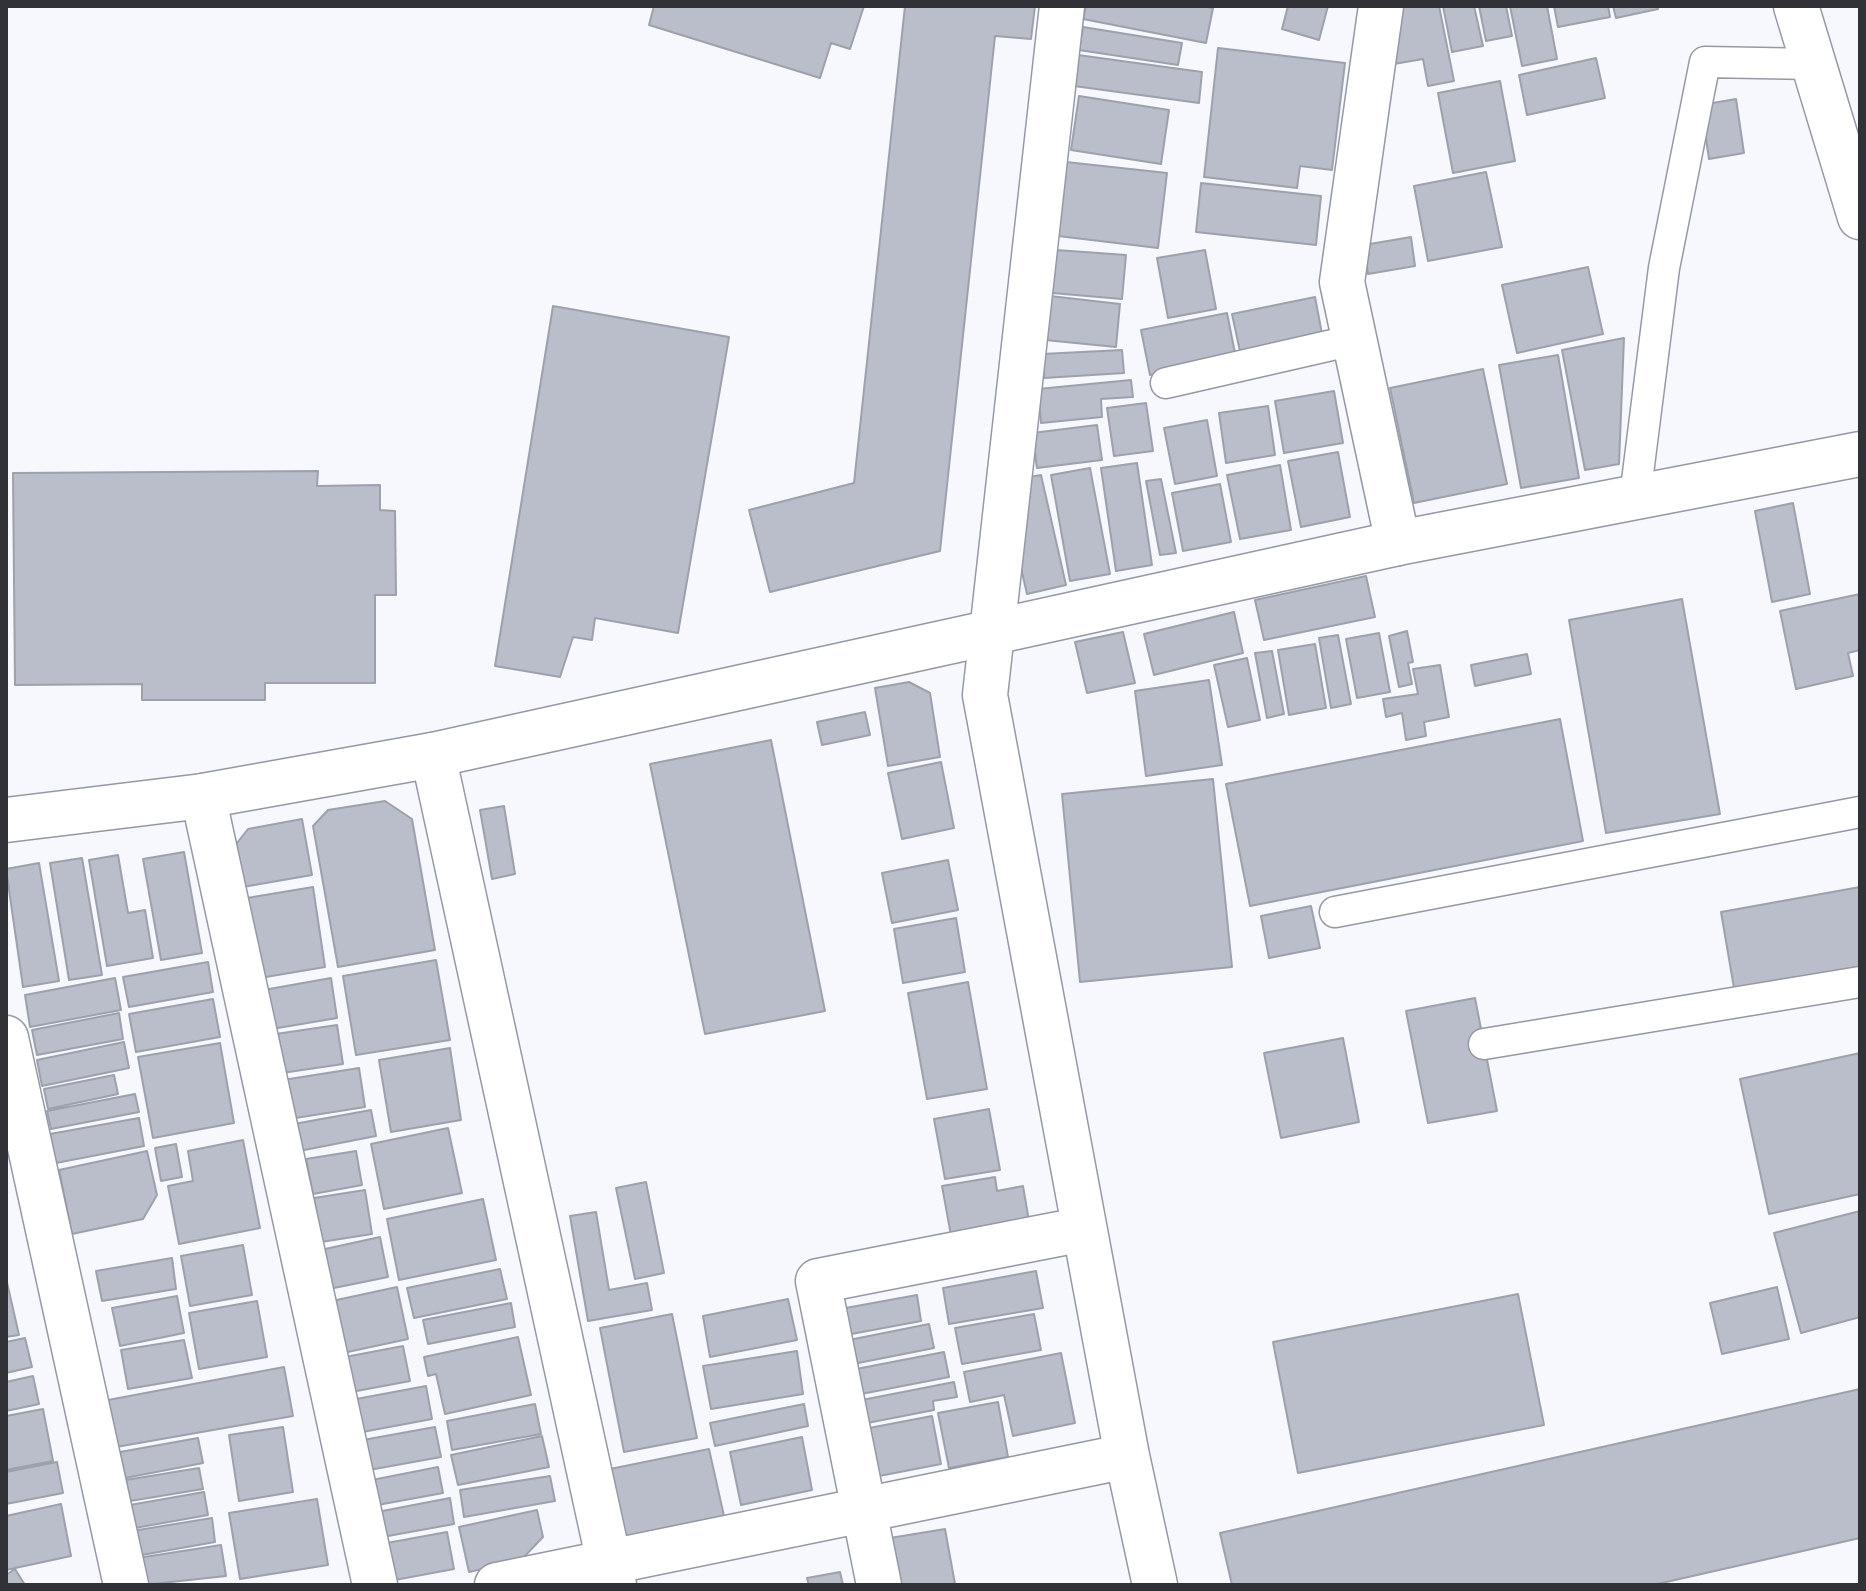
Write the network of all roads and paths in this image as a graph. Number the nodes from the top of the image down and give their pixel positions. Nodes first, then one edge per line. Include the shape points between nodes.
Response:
1 (1062, 6) edge
2 (1381, 6) edge
3 (1796, 6) edge
4 (1814, 64) junction
5 (1860, 217) edge
6 (1354, 340) junction
7 (1166, 383) dead end
8 (1860, 454) edge
9 (1635, 497) junction
10 (1398, 543) junction
11 (990, 630) junction
12 (433, 755) junction
13 (203, 796) junction
14 (1860, 812) edge
15 (6, 820) edge
16 (1335, 912) dead end
17 (1860, 982) edge
18 (6, 1038) edge
19 (1484, 1044) dead end
20 (1084, 1229) junction
21 (1127, 1456) junction
22 (863, 1510) junction
23 (612, 1574) edge
24 (126, 1585) edge
25 (375, 1585) edge
26 (497, 1585) edge
27 (879, 1585) edge
28 (1155, 1585) edge

1 - 11 street
2 - 6 street via 1342,282
3 - 4 street
4 - 5 street
4 - 9 lane via 1705,62 1664,268
6 - 7 lane
6 - 10 street
8 - 9 street
9 - 10 street
10 - 11 street
11 - 12 street
11 - 20 street via 985,695
12 - 13 street
12 - 23 street
13 - 15 street
13 - 25 street
14 - 16 lane
17 - 19 lane
18 - 24 street
20 - 21 street
20 - 22 street via 818,1281
21 - 22 street
21 - 28 street
22 - 23 street
22 - 27 street
23 - 26 street

